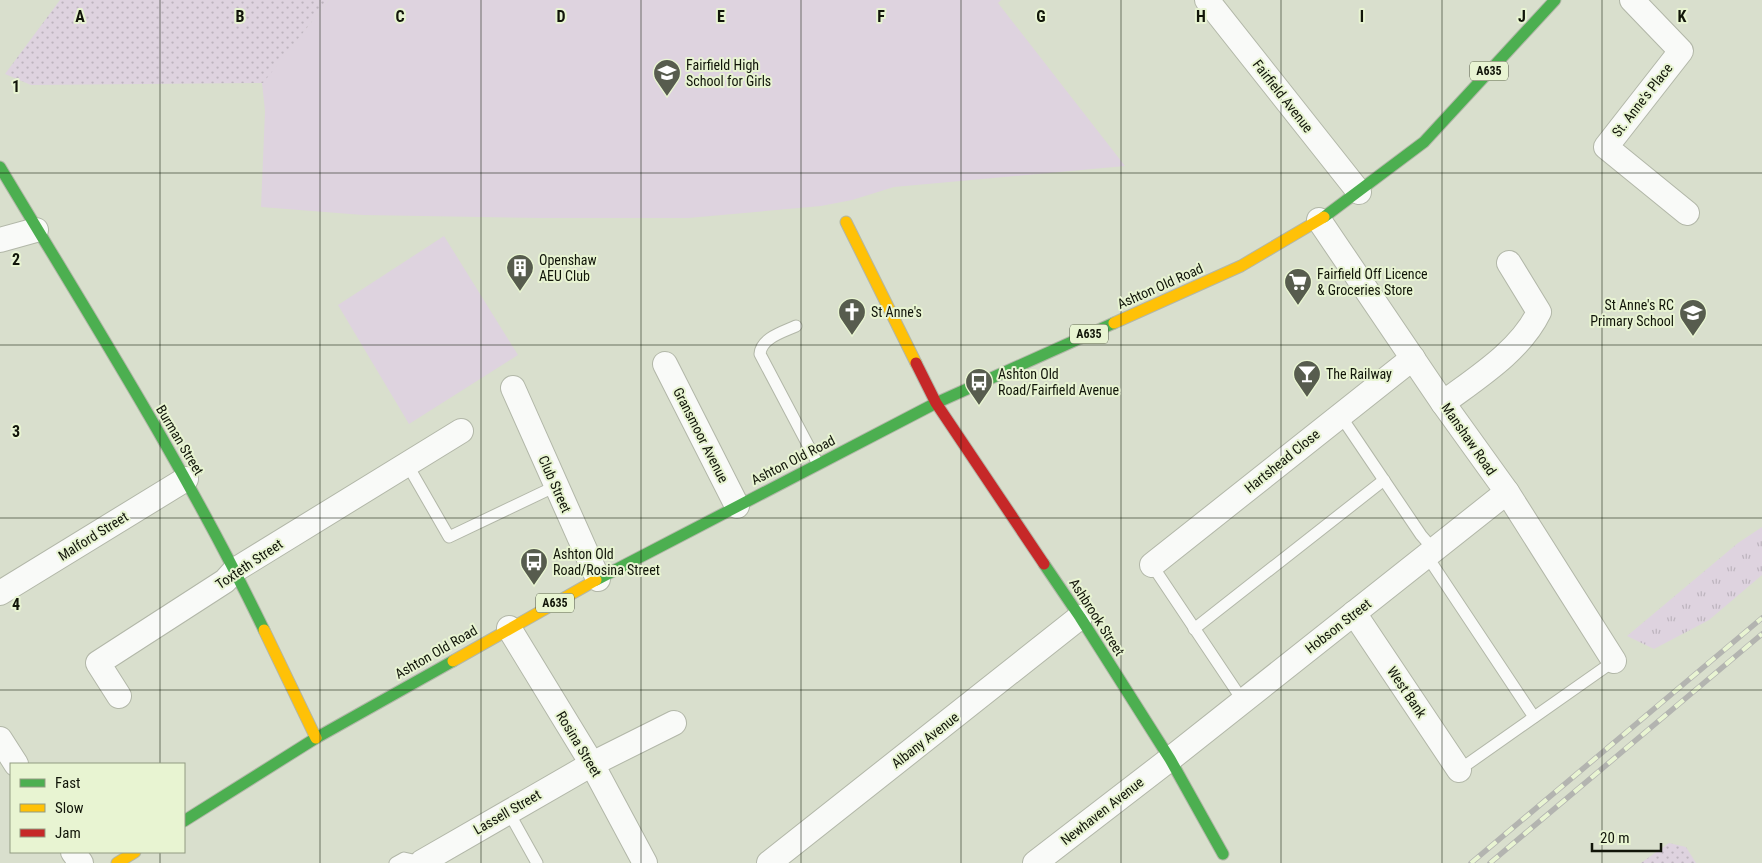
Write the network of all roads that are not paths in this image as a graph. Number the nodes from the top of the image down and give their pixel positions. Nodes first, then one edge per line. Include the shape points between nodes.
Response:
1 (1207, 0) edge
2 (1555, 0) edge
3 (1632, 0) edge
4 (0, 167) edge
5 (1359, 192) junction
6 (1687, 213) dead end
7 (1319, 220) junction
8 (846, 222) dead end
9 (36, 230) junction
10 (0, 240) edge
11 (1509, 263) dead end
12 (796, 326) dead end
13 (1413, 358) junction
14 (665, 364) dead end
15 (513, 388) dead end
16 (936, 403) junction
17 (1443, 403) junction
18 (1340, 415) junction
19 (461, 431) dead end
20 (407, 464) junction
21 (818, 464) junction
22 (186, 478) junction
23 (1384, 480) junction
24 (556, 486) junction
25 (1507, 492) junction
26 (737, 506) junction
27 (1442, 544) junction
28 (1152, 565) joint
29 (234, 570) junction
30 (598, 579) junction
31 (0, 593) edge
32 (1354, 613) junction
33 (1080, 617) junction
34 (509, 628) junction
35 (1194, 629) junction
36 (1614, 661) joint
37 (119, 696) dead end
38 (1243, 701) junction
39 (1534, 717) junction
40 (674, 723) dead end
41 (316, 738) junction
42 (0, 739) edge
43 (1170, 759) junction
44 (15, 763) edge
45 (592, 764) junction
46 (1459, 770) joint
47 (508, 811) junction
48 (185, 820) edge
49 (1223, 854) dead end
50 (133, 857) edge
51 (422, 862) edge
52 (117, 863) edge
53 (394, 863) edge
54 (537, 863) edge
55 (645, 863) edge
56 (769, 863) edge
57 (1035, 863) edge

1 - 5 street, Fairfield Avenue
2 - 5 main road, Ashton Old Road / A635 via 1424,142
3 - 6 street, St. Anne's Place via 1681,51 1606,147
4 - 9 main road, Burman Street
5 - 7 main road, Ashton Old Road / A635
7 - 13 street, Manshaw Road
7 - 16 main road, Ashton Old Road / A635 via 1241,266
8 - 16 main road, Ashbrook Street via 893,306
9 - 10 street
9 - 22 main road, Burman Street
11 - 17 street via 1540,312 1532,328 1497,362
12 - 21 lane via 767,340 760,348 760,354
13 - 17 street, Manshaw Road
13 - 18 street, Hartshead Close
14 - 26 street, Gransmoor Avenue
15 - 24 street, Club Street
16 - 21 main road, Ashton Old Road / A635
16 - 33 main road, Ashbrook Street
17 - 25 street, Manshaw Road
18 - 23 lane
18 - 28 street, Hartshead Close
19 - 20 street, Toxteth Street
20 - 24 lane via 449,537
20 - 29 street, Toxteth Street
21 - 26 main road, Ashton Old Road / A635
22 - 29 main road, Burman Street
22 - 31 street, Malford Street
23 - 27 lane via 1421,535
23 - 35 lane
24 - 30 street, Club Street
25 - 27 street, Hobson Street
25 - 36 street, Manshaw Road
26 - 30 main road, Ashton Old Road / A635
27 - 32 street, Hobson Street
27 - 39 lane
28 - 35 lane
29 - 37 street, Toxteth Street via 225,581 98,663
29 - 41 main road, Burman Street
30 - 34 main road, Ashton Old Road / A635
32 - 38 street, Hobson Street
32 - 46 street, West Bank
33 - 43 main road, Ashbrook Street
33 - 56 street, Albany Avenue
34 - 41 main road, Ashton Old Road / A635
34 - 45 street, Rosina Street
35 - 38 lane
36 - 39 lane
38 - 43 street, Hobson Street
39 - 46 lane
40 - 45 street, Lassell Street
41 - 48 main road, Ashton Old Road / A635
42 - 44 street
43 - 49 main road, Ashbrook Street
43 - 57 street, Newhaven Avenue
45 - 47 street, Lassell Street
45 - 55 street, Rosina Street
47 - 51 street, Lassell Street
47 - 54 lane
50 - 52 main road
51 - 53 lane via 404,858

